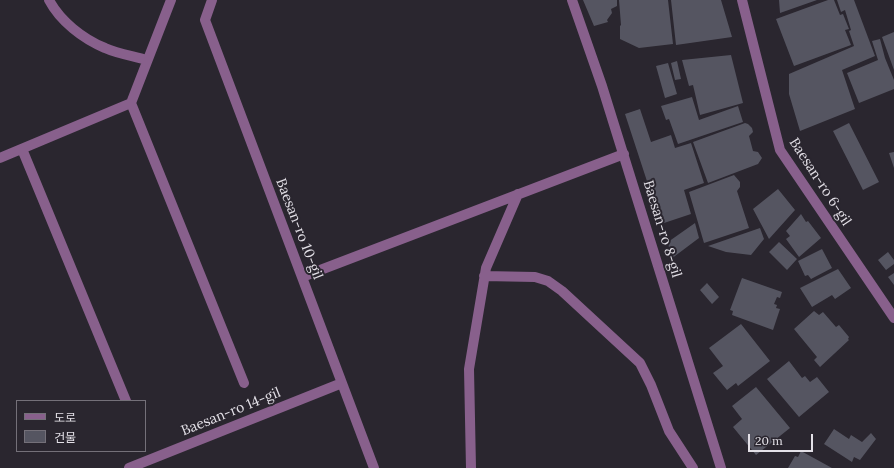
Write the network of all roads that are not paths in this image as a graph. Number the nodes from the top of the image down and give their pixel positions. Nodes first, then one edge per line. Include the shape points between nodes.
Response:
1 (49, 0) edge
2 (171, 0) edge
3 (212, 0) edge
4 (572, 0) edge
5 (742, 0) edge
6 (147, 60) junction
7 (131, 103) junction
8 (22, 149) junction
9 (624, 154) junction
10 (0, 158) edge
11 (518, 194) junction
12 (484, 276) junction
13 (302, 277) junction
14 (894, 318) edge
15 (244, 382) dead end
16 (342, 382) junction
17 (126, 400) edge
18 (129, 468) edge
19 (374, 468) edge
20 (471, 468) edge
21 (693, 468) edge
22 (721, 468) edge

1 - 6 street via 54,10 78,33 105,48
2 - 6 street
3 - 13 street, Baesan-ro 10-gil via 205,20
4 - 9 street, Baesan-ro 8-gil
5 - 14 street, Baesan-ro 6-gil via 780,150
6 - 7 street
7 - 8 street
7 - 15 street
8 - 10 street
8 - 17 street
9 - 11 street
9 - 22 street, Baesan-ro 8-gil
11 - 12 street
11 - 13 street
12 - 20 street via 469,369
12 - 21 street via 535,277 548,281 562,291 640,363 670,431
13 - 16 street, Baesan-ro 10-gil
16 - 18 street, Baesan-ro 14-gil
16 - 19 street, Baesan-ro 10-gil

